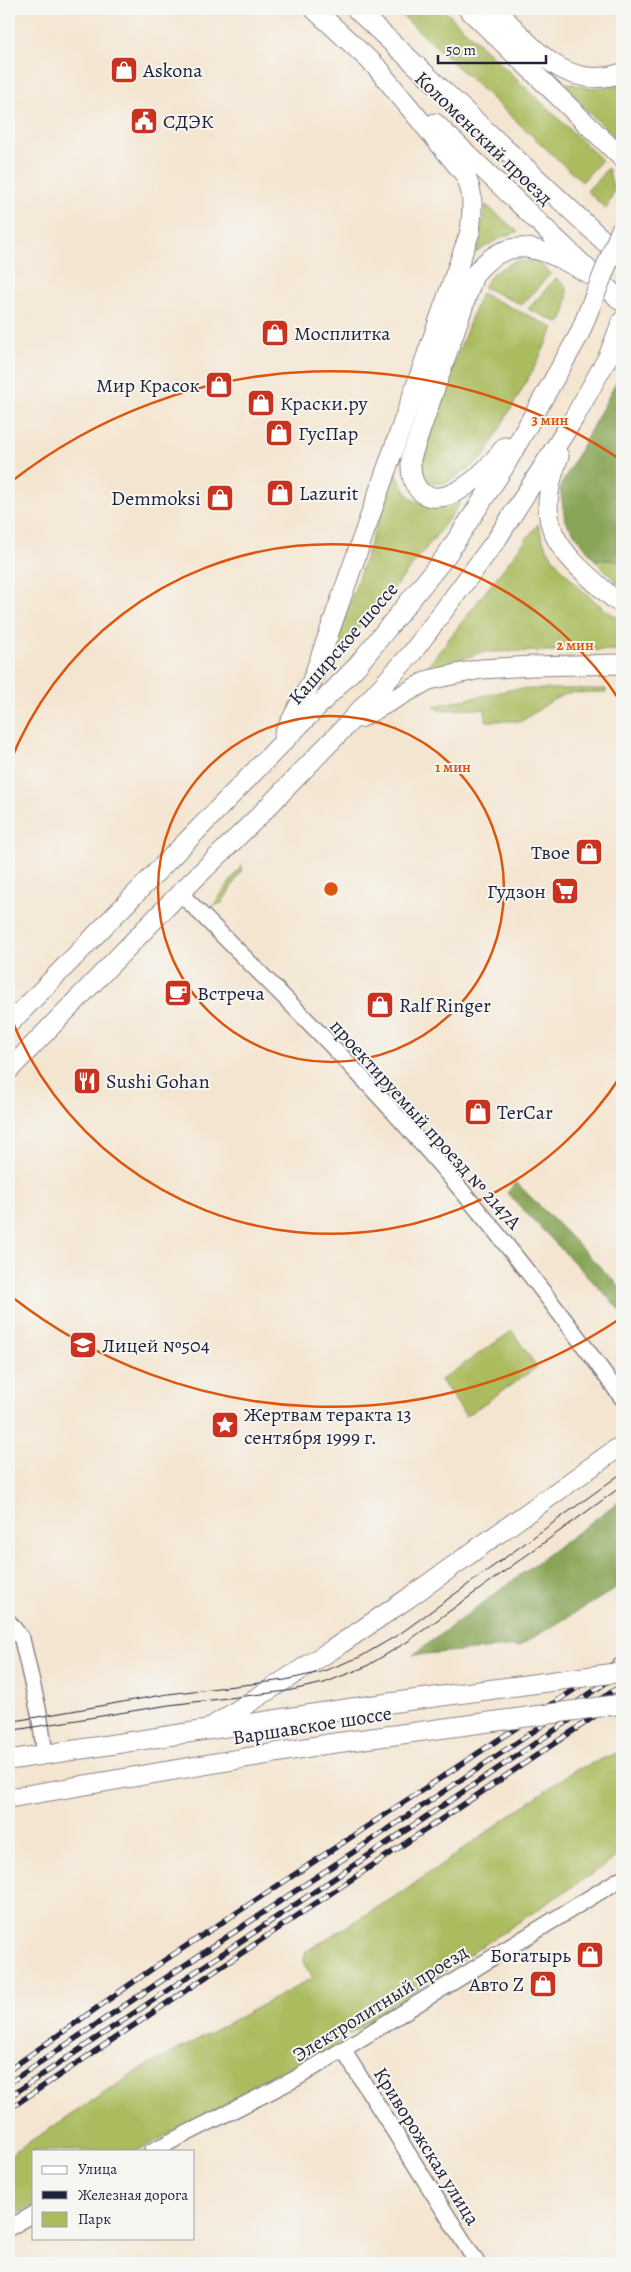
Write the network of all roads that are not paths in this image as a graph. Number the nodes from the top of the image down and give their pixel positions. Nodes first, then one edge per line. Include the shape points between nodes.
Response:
1 (314, 9) edge
2 (468, 9) edge
3 (495, 9) edge
4 (360, 11) edge
5 (372, 62) junction
6 (622, 73) edge
7 (622, 158) edge
8 (622, 227) edge
9 (622, 258) edge
10 (600, 280) junction
11 (622, 302) edge
12 (622, 321) edge
13 (545, 396) junction
14 (574, 418) junction
15 (622, 602) edge
16 (622, 664) edge
17 (344, 728) junction
18 (275, 752) junction
19 (180, 893) junction
20 (9, 1024) edge
21 (9, 1070) edge
22 (622, 1398) edge
23 (622, 1444) edge
24 (9, 1622) edge
25 (622, 1672) edge
26 (622, 1704) edge
27 (208, 1729) junction
28 (45, 1754) junction
29 (9, 1760) edge
30 (9, 1798) edge
31 (622, 1878) edge
32 (343, 2050) junction
33 (154, 2150) edge
34 (32, 2215) edge
35 (9, 2228) edge
36 (477, 2263) edge

1 - 5 main road, Коломенский проезд
2 - 7 main road
3 - 6 main road via 560,70 583,78
4 - 9 main road, Коломенский проезд
5 - 10 main road, Коломенский проезд
5 - 18 main road via 465,175 474,200 470,232 312,681
8 - 13 main road, Каширское шоссе, bridge via 580,335
10 - 11 main road, Коломенский проезд
10 - 13 main road via 547,251 521,246 504,249 484,262 474,275 411,458 413,484 431,498 466,486 490,466
12 - 14 main road via 608,357
13 - 18 main road, Каширское шоссе via 503,469 446,556 356,667
14 - 15 main road via 550,478 548,518 560,546 595,582
14 - 17 main road via 497,539 412,653
16 - 17 main road via 481,669 429,680
17 - 19 main road
18 - 20 main road, Каширское шоссе
19 - 21 main road
19 - 22 street, проектируемый проезд № 2147А via 413,1134 527,1269
23 - 27 main road via 407,1599
24 - 28 street via 22,1639
25 - 27 main road, Варшавское шоссе, bridge
26 - 30 main road, Варшавское шоссе, bridge via 328,1744
27 - 28 main road, Варшавское шоссе
28 - 29 main road, Варшавское шоссе
31 - 32 street, Электролитный проезд
32 - 33 street, Электролитный проезд via 268,2093
32 - 36 street, Криворожская улица
34 - 35 street

